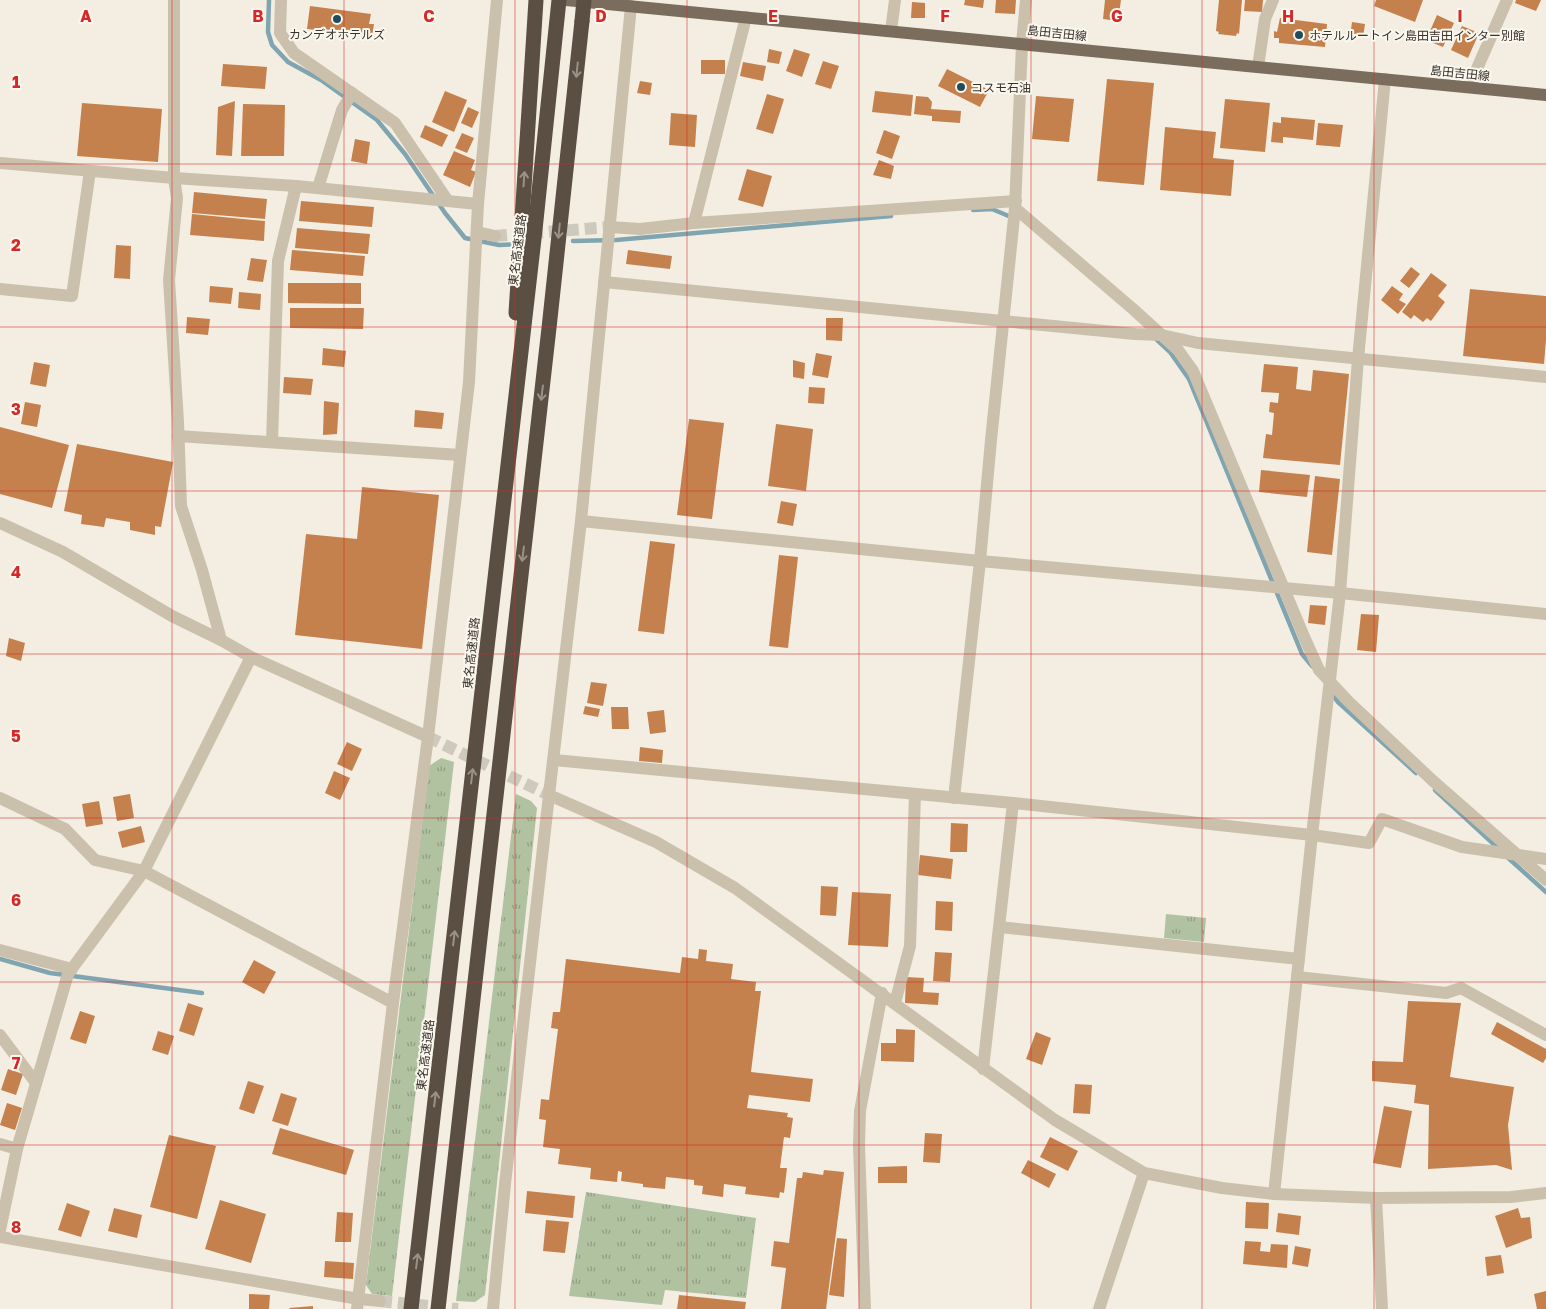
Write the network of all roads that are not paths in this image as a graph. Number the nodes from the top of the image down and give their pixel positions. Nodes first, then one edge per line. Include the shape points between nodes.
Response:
1 (174, 0) edge
2 (281, 0) edge
3 (497, 0) edge
4 (536, 0) edge
5 (559, 0) edge
6 (566, 0) edge
7 (584, 0) edge
8 (895, 0) edge
9 (1026, 0) edge
10 (1273, 0) edge
11 (1507, 0) edge
12 (615, 2) edge
13 (632, 6) junction
14 (746, 17) junction
15 (891, 31) junction
16 (1022, 44) junction
17 (1258, 67) junction
18 (1385, 79) junction
19 (1469, 87) junction
20 (352, 94) junction
21 (1546, 95) edge
22 (0, 163) edge
23 (90, 171) junction
24 (174, 178) junction
25 (296, 186) junction
26 (318, 188) junction
27 (447, 201) junction
28 (478, 204) junction
29 (1015, 206) junction
30 (694, 223) junction
31 (609, 229) junction
32 (476, 232) junction
33 (495, 236) tunnel mouth
34 (604, 282) junction
35 (0, 288) edge
36 (1003, 320) junction
37 (1161, 335) junction
38 (1358, 359) junction
39 (1546, 377) edge
40 (178, 436) junction
41 (272, 442) junction
42 (508, 454) junction
43 (460, 455) junction
44 (581, 521) junction
45 (0, 523) edge
46 (980, 562) junction
47 (1282, 588) junction
48 (1340, 593) junction
49 (1546, 614) edge
50 (221, 640) junction
51 (251, 657) junction
52 (1330, 682) junction
53 (428, 738) junction
54 (554, 760) junction
55 (915, 794) junction
56 (549, 795) junction
57 (0, 798) edge
58 (954, 798) junction
59 (1013, 803) junction
60 (1312, 835) junction
61 (1518, 856) junction
62 (1546, 859) edge
63 (144, 871) junction
64 (1546, 880) edge
65 (1000, 927) junction
66 (0, 950) edge
67 (1299, 959) junction
68 (68, 976) junction
69 (1297, 976) junction
70 (882, 993) junction
71 (393, 1002) junction
72 (895, 1003) junction
73 (0, 1035) edge
74 (1546, 1035) edge
75 (983, 1069) junction
76 (36, 1083) junction
77 (0, 1144) edge
78 (18, 1149) junction
79 (1144, 1173) junction
80 (1546, 1193) edge
81 (1274, 1194) junction
82 (1376, 1198) junction
83 (0, 1230) edge
84 (0, 1237) edge
85 (380, 1301) tunnel mouth
86 (358, 1304) edge
87 (412, 1309) edge
88 (438, 1309) edge
89 (493, 1309) edge
90 (865, 1309) edge
91 (1099, 1309) edge
92 (1382, 1309) edge

1 - 24 street
2 - 20 street via 280,32 294,53
3 - 28 street
42 -> 4 highway
5 - 42 highway, 東名高速道路
6 - 12 main road, 島田吉田線
7 -> 88 highway, bridge
8 - 15 street
9 - 16 street
10 - 17 street via 1265,19
11 - 19 street
12 - 13 main road, 島田吉田線
13 - 14 main road, 島田吉田線
13 - 31 street
14 - 15 main road, 島田吉田線
14 - 30 street
15 - 16 main road, 島田吉田線
16 - 17 main road, 島田吉田線
16 - 29 street
17 - 18 main road, 島田吉田線
18 - 19 main road, 島田吉田線
18 - 38 street
19 - 21 main road, 島田吉田線
20 - 26 street via 343,108
20 - 27 street via 395,122
22 - 23 street
23 - 24 street
23 - 35 street via 72,296
24 - 25 street
24 - 40 street via 177,198 169,280
25 - 26 street
25 - 41 street via 278,261
26 - 27 street
27 - 28 street
28 - 32 street
29 - 30 street
29 - 36 street
29 - 37 street
30 - 31 street
31 - 34 street
32 - 33 street
32 - 43 street via 469,382
34 - 36 street
34 - 44 street
36 - 37 street
36 - 46 street
37 - 38 street via 1198,343
37 - 47 street via 1178,350 1193,372
38 - 39 street
38 - 48 street
40 - 41 street
40 - 50 street via 181,506
41 - 43 street
87 -> 42 highway, 東名高速道路
43 - 53 street
44 - 46 street
44 - 54 street
45 - 50 street via 63,552 172,616
46 - 47 street
46 - 58 street
47 - 48 street
47 - 52 street via 1319,670
48 - 49 street
48 - 52 street
50 - 51 street
51 - 53 street
51 - 63 street
52 - 60 street
52 - 61 street via 1432,780
53 - 71 street
54 - 55 street
54 - 56 street
55 - 58 street
55 - 72 street via 910,946
56 - 70 street via 656,842 735,888
56 - 89 street
57 - 63 street via 65,830 95,860
58 - 59 street
59 - 60 street
59 - 65 street
60 - 61 street via 1369,843 1382,819 1462,847
60 - 67 street
61 - 62 street
61 - 64 street
63 - 68 street
63 - 71 street
65 - 67 street
65 - 75 street
66 - 68 street
67 - 69 street
68 - 76 street
69 - 74 street via 1446,993 1461,988
69 - 81 street
70 - 72 street
70 - 90 street via 860,1111 858,1146
71 - 86 street
72 - 75 street
73 - 76 street
75 - 79 street via 1056,1120
76 - 78 street
77 - 78 street
78 - 83 street
79 - 81 street
79 - 91 street
80 - 82 street via 1511,1197
81 - 82 street
82 - 92 street
84 - 86 street
85 - 86 street

